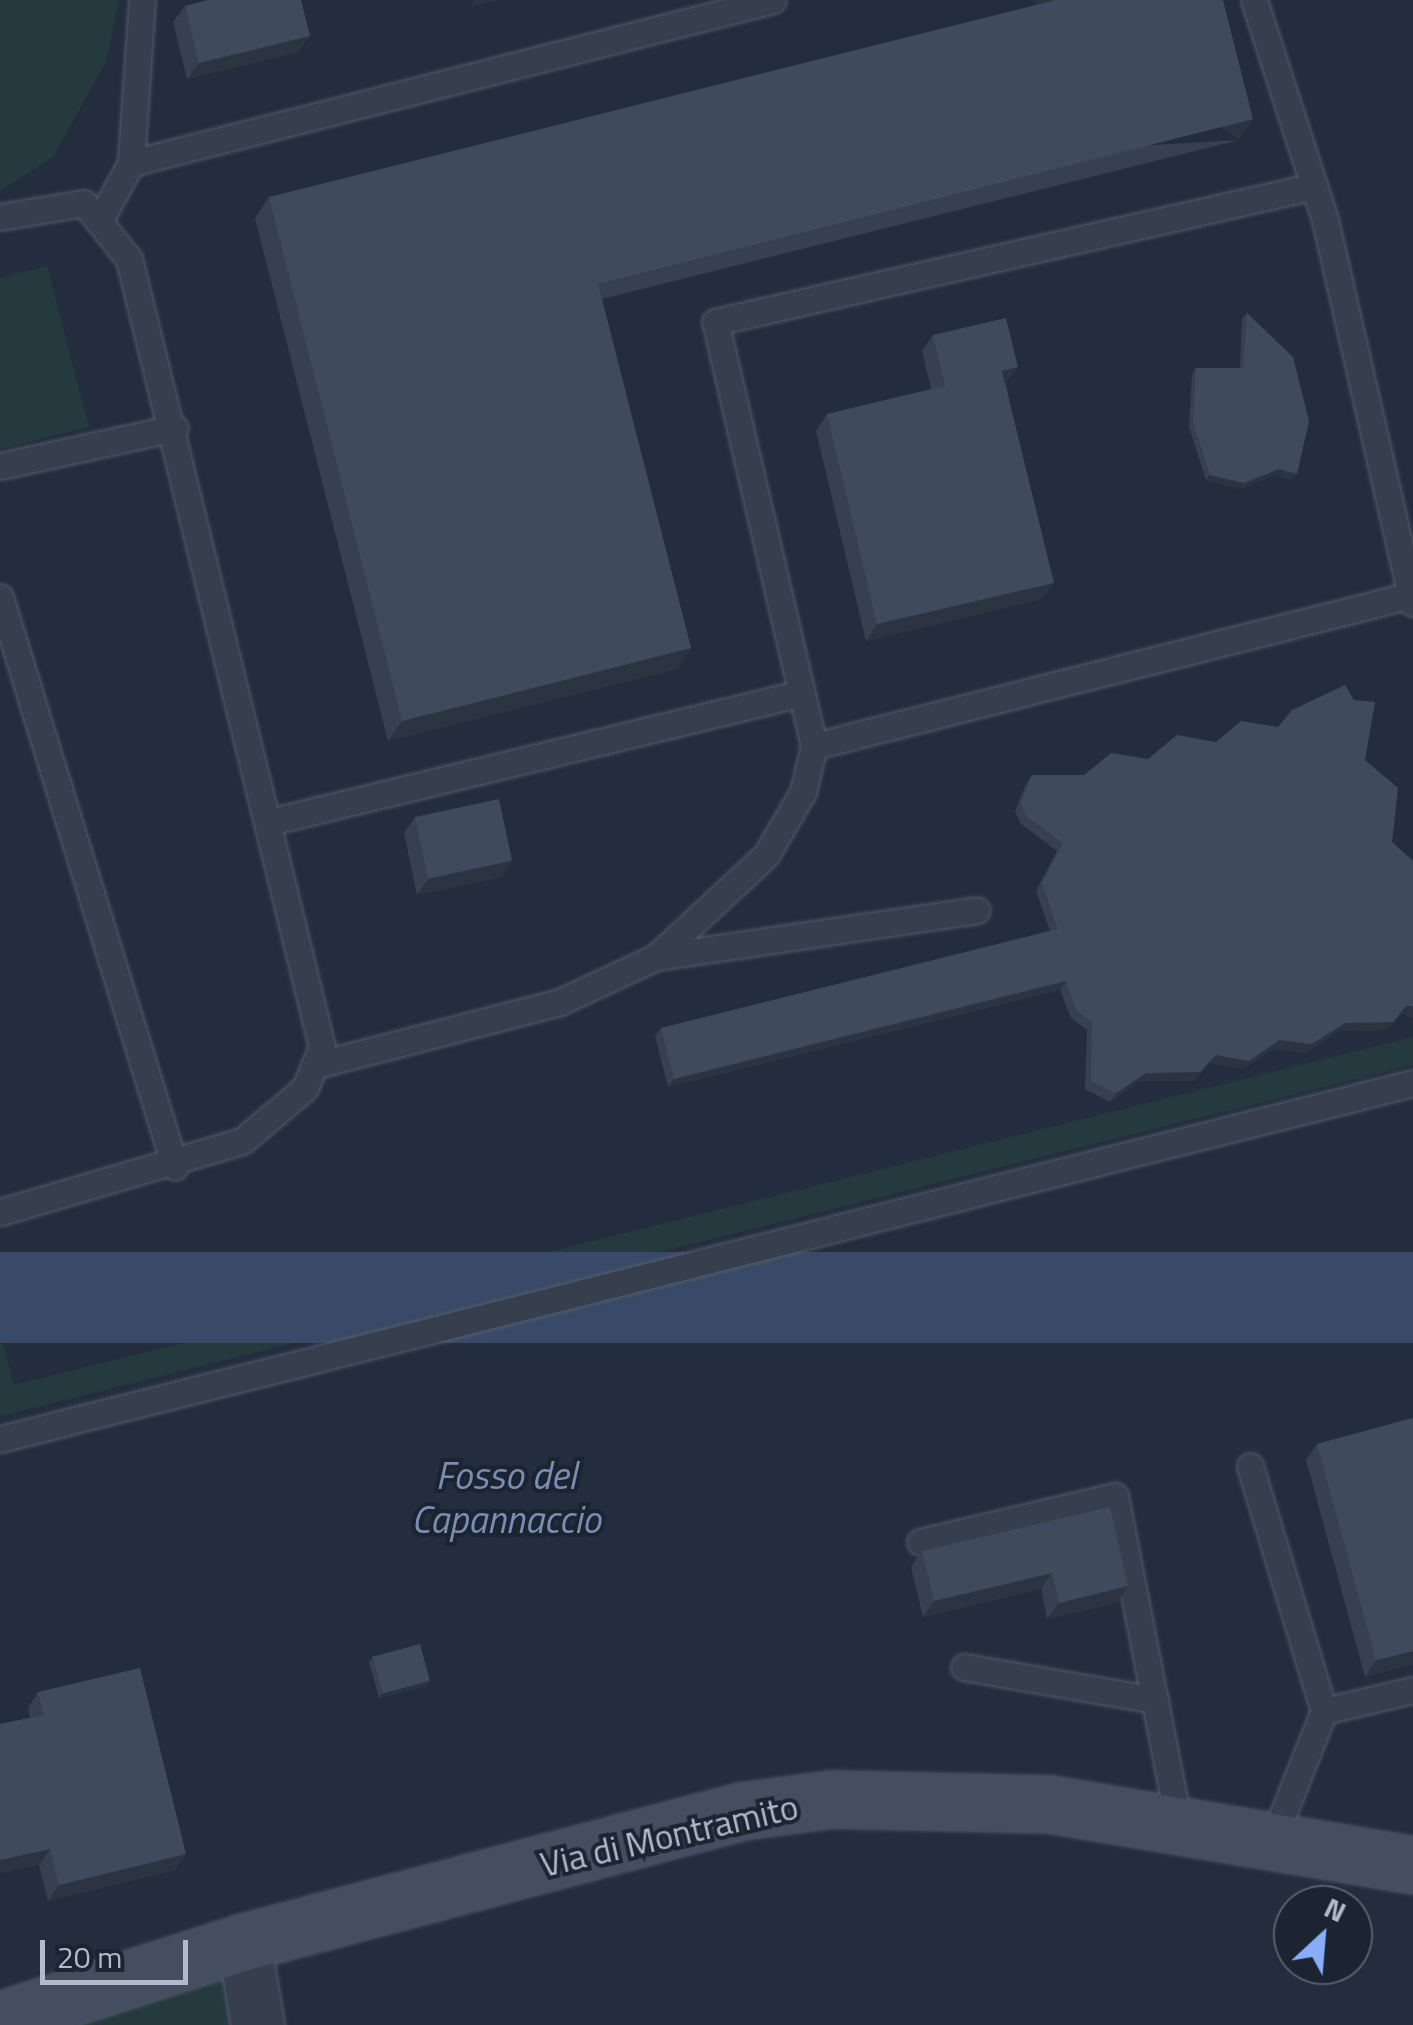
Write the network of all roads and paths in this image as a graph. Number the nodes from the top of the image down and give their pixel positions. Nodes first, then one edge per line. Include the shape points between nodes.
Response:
1 (142, 0) edge
2 (774, 0) edge
3 (1254, 0) edge
4 (131, 163) junction
5 (1310, 186) junction
6 (102, 216) junction
7 (0, 217) edge
8 (174, 428) junction
9 (0, 466) edge
10 (0, 597) edge
11 (1412, 599) edge
12 (802, 693) junction
13 (814, 746) junction
14 (274, 821) junction
15 (977, 910) dead end
16 (656, 957) junction
17 (320, 1064) junction
18 (1413, 1083) edge
19 (175, 1167) junction
20 (0, 1212) edge
21 (0, 1439) edge
22 (1250, 1466) dead end
23 (920, 1542) dead end
24 (964, 1667) dead end
25 (1413, 1690) edge
26 (1155, 1700) junction
27 (1324, 1711) junction
28 (1179, 1824) junction
29 (1272, 1839) junction
30 (1413, 1865) edge
31 (244, 1942) junction
32 (0, 2020) edge
33 (258, 2025) edge

1 - 4 lane
2 - 4 lane
3 - 5 lane
4 - 6 lane
5 - 11 lane
5 - 12 lane via 716,322
6 - 7 lane via 68,200
6 - 8 lane via 134,272
8 - 9 lane
8 - 14 lane
10 - 19 lane
11 - 13 lane
12 - 13 lane
12 - 14 lane
13 - 16 lane via 803,792 766,855
14 - 17 lane via 317,1009
15 - 16 lane
16 - 17 lane via 560,1002
17 - 19 lane via 262,1130
18 - 21 lane
19 - 20 lane
22 - 27 lane
23 - 26 lane via 1114,1496
24 - 26 lane
25 - 27 lane
26 - 28 lane
27 - 29 lane
28 - 29 main road, Via di Montramito
28 - 31 main road, Via di Montramito via 976,1797 831,1799 742,1811
29 - 30 main road, Via di Montramito
31 - 32 main road, Via di Montramito
31 - 33 street

